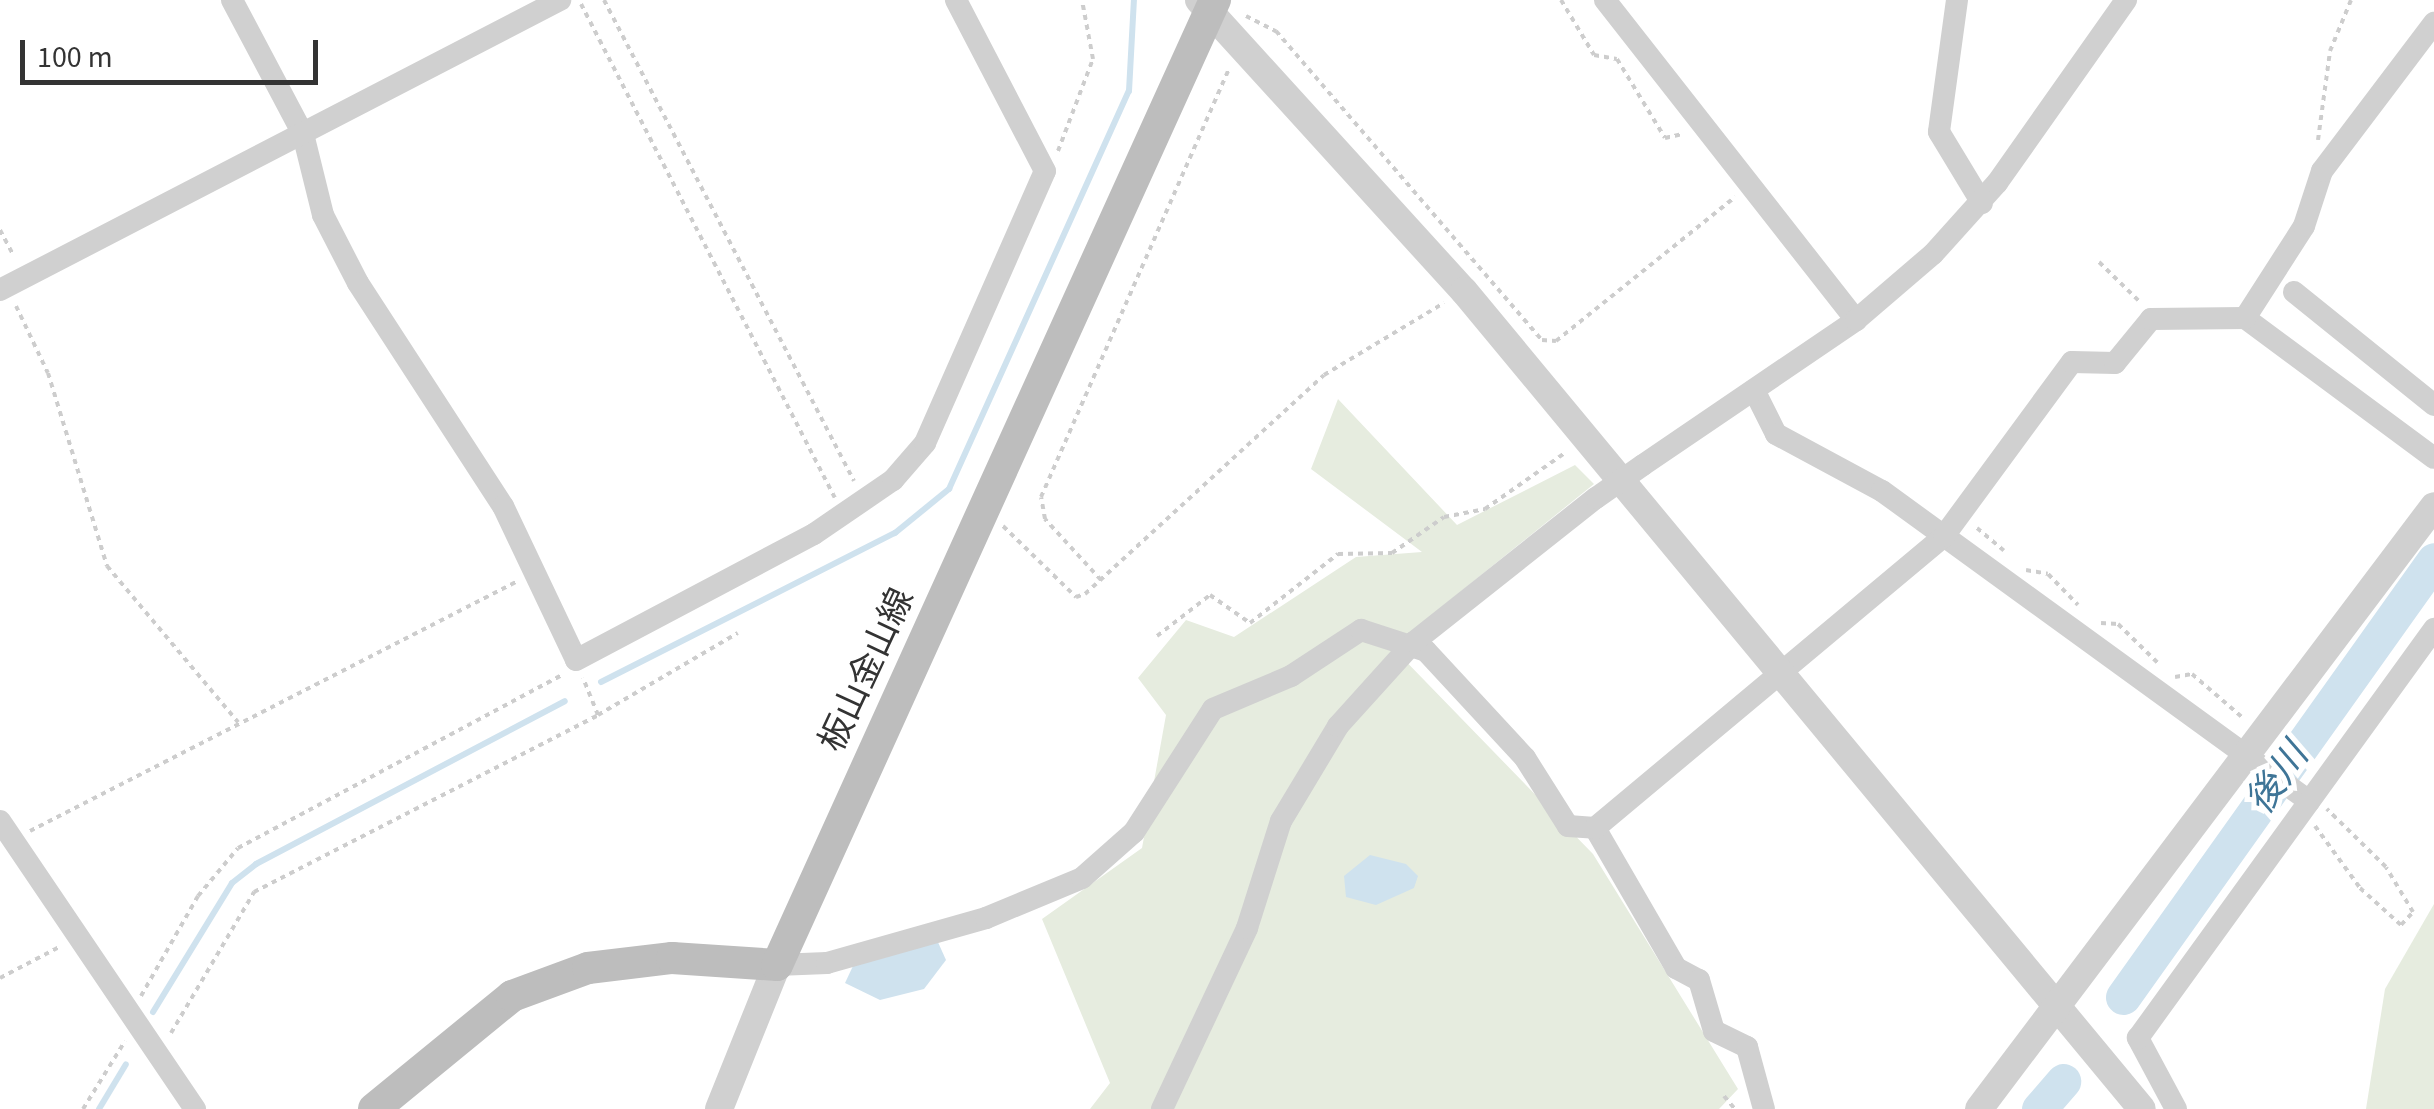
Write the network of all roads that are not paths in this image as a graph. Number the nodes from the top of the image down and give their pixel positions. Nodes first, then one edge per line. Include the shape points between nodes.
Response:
1 (232, 0) edge
2 (560, 0) edge
3 (956, 0) edge
4 (1605, 0) edge
5 (1956, 0) edge
6 (2126, 0) edge
7 (1216, 7) edge
8 (2434, 23) edge
9 (303, 134) junction
10 (1982, 204) junction
11 (3, 288) edge
12 (2294, 292) dead end
13 (2244, 318) junction
14 (1856, 320) junction
15 (1754, 390) junction
16 (2434, 405) edge
17 (2434, 458) edge
18 (2434, 506) edge
19 (1944, 536) junction
20 (2434, 629) edge
21 (1414, 642) junction
22 (1782, 670) junction
23 (2255, 743) junction
24 (2308, 802) junction
25 (1595, 828) junction
26 (6, 831) edge
27 (776, 964) junction
28 (2054, 1005) junction
29 (195, 1109) edge
30 (374, 1109) edge
31 (719, 1109) edge
32 (1162, 1109) edge
33 (1764, 1109) edge
34 (1979, 1109) edge
35 (2142, 1109) edge
36 (2176, 1109) edge

1 - 9 street
2 - 9 street
3 - 9 street via 1045,172 925,443 853,505 576,660 503,506 358,283 323,215
4 - 14 street
5 - 10 street via 1939,132
6 - 10 street
7 - 22 street via 1238,45 1464,290
7 - 27 main road, 板山金山線
8 - 13 street via 2322,170 2304,226
9 - 11 street
10 - 14 street
12 - 16 street
13 - 17 street
13 - 19 street via 2151,319 2115,364 2072,362
14 - 15 street
15 - 19 street via 1776,434 1856,474
15 - 21 street, bridge via 1596,498
18 - 23 street
19 - 22 street
19 - 23 street
20 - 24 street
21 - 25 street via 1524,758 1568,826
21 - 27 street via 1361,630 1291,676 1213,708 1113,855 1044,897 826,963
21 - 32 street via 1338,726 1296,791 1246,928
22 - 25 street
22 - 28 street
23 - 24 street
23 - 28 street
24 - 36 street via 2138,1038
25 - 33 street via 1676,968 1699,980 1714,1031 1746,1047
26 - 29 street
27 - 30 main road via 672,958 588,968 512,996
27 - 31 street
28 - 34 street
28 - 35 street

